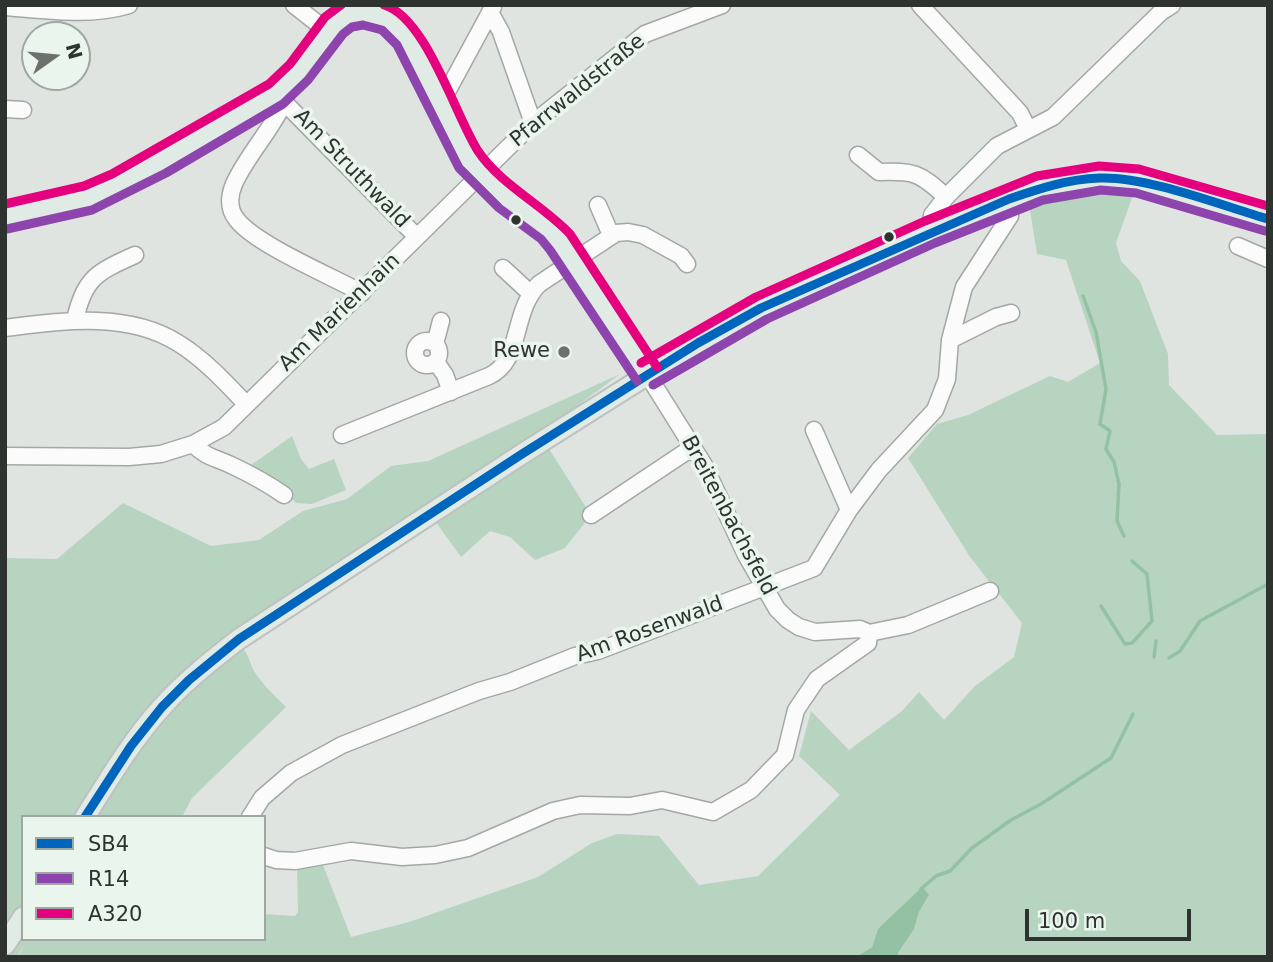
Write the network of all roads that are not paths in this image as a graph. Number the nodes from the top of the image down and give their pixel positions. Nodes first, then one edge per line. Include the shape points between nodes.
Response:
1 (129, 5) edge
2 (294, 5) edge
3 (722, 5) edge
4 (920, 5) edge
5 (1172, 5) edge
6 (5, 7) edge
7 (371, 9) edge
8 (492, 9) edge
9 (327, 31) junction
10 (280, 98) junction
11 (438, 101) junction
12 (5, 109) edge
13 (23, 110) dead end
14 (533, 123) junction
15 (1028, 129) junction
16 (858, 155) dead end
17 (481, 175) junction
18 (946, 197) junction
19 (1009, 199) junction
20 (598, 205) dead end
21 (5, 216) edge
22 (1268, 219) edge
23 (930, 232) junction
24 (611, 235) junction
25 (417, 237) junction
26 (1238, 246) dead end
27 (135, 256) dead end
28 (1268, 259) edge
29 (575, 261) junction
30 (687, 264) dead end
31 (503, 268) dead end
32 (362, 293) junction
33 (530, 293) junction
34 (1011, 313) dead end
35 (75, 320) junction
36 (441, 321) dead end
37 (5, 328) edge
38 (950, 340) junction
39 (435, 344) junction
40 (436, 362) junction
41 (648, 374) junction
42 (451, 392) junction
43 (246, 404) junction
44 (814, 430) dead end
45 (342, 435) dead end
46 (193, 444) junction
47 (693, 447) junction
48 (5, 456) edge
49 (284, 495) dead end
50 (849, 510) junction
51 (591, 515) dead end
52 (765, 588) junction
53 (990, 591) dead end
54 (869, 633) junction
55 (86, 815) edge
56 (251, 815) edge
57 (266, 857) edge
58 (21, 920) edge
59 (5, 945) edge

1 - 6 street via 75,12
2 - 9 street
3 - 14 street, Pfarrwaldstraße via 645,34
4 - 15 street via 1020,113
5 - 15 street via 1053,117
7 - 9 main road via 347,16
7 - 11 main road via 407,38
8 - 11 street
8 - 14 street
9 - 10 main road
10 - 21 main road via 117,185 63,205
10 - 25 street, Am Struthwald
10 - 32 street, Am Struthwald via 232,188 229,206 236,220 261,240
11 - 17 main road
12 - 13 street
14 - 17 street, Pfarrwaldstraße
15 - 18 street via 997,146
16 - 18 street via 879,172 911,171
17 - 25 street, Am Marienhain
17 - 29 main road via 549,230
18 - 23 street via 932,215
19 - 22 main road via 1040,188 1100,178 1138,181
19 - 23 main road
19 - 38 street, Am Rosenwald via 1010,216 964,287
20 - 24 street
23 - 41 main road via 761,308
24 - 29 street
24 - 30 street via 643,234
25 - 32 street, Am Marienhain
26 - 28 street
27 - 35 street via 90,281 80,297
29 - 33 street
29 - 41 main road
31 - 33 street
32 - 43 street, Am Marienhain
33 - 42 street via 502,369
34 - 38 street
35 - 37 street
35 - 43 street via 142,327 178,342
36 - 39 street
38 - 50 street, Am Rosenwald via 947,379 935,410
39 - 40 street via 439,350
39 - 40 street via 420,343 414,353 420,364
40 - 42 street
41 - 47 street, Breitenbachsfeld
41 - 55 main road via 222,652 155,716
42 - 45 street
43 - 46 street, Am Marienhain via 224,427
44 - 50 street
46 - 48 street, Am Marienhain via 142,457
46 - 49 street via 205,456 268,483
47 - 51 street
47 - 52 street, Breitenbachsfeld
50 - 52 street, Am Rosenwald via 814,568
52 - 54 street, Breitenbachsfeld via 777,609 799,627 815,632 860,629
52 - 56 street, Am Rosenwald via 342,745 291,773 262,798
53 - 54 street, Breitenbachsfeld via 908,625
54 - 57 street via 868,643 817,679 796,710 785,755 751,790 713,812 662,800 630,806 580,805 565,807 468,848 435,855 402,857 351,851 295,861
58 - 59 main road

